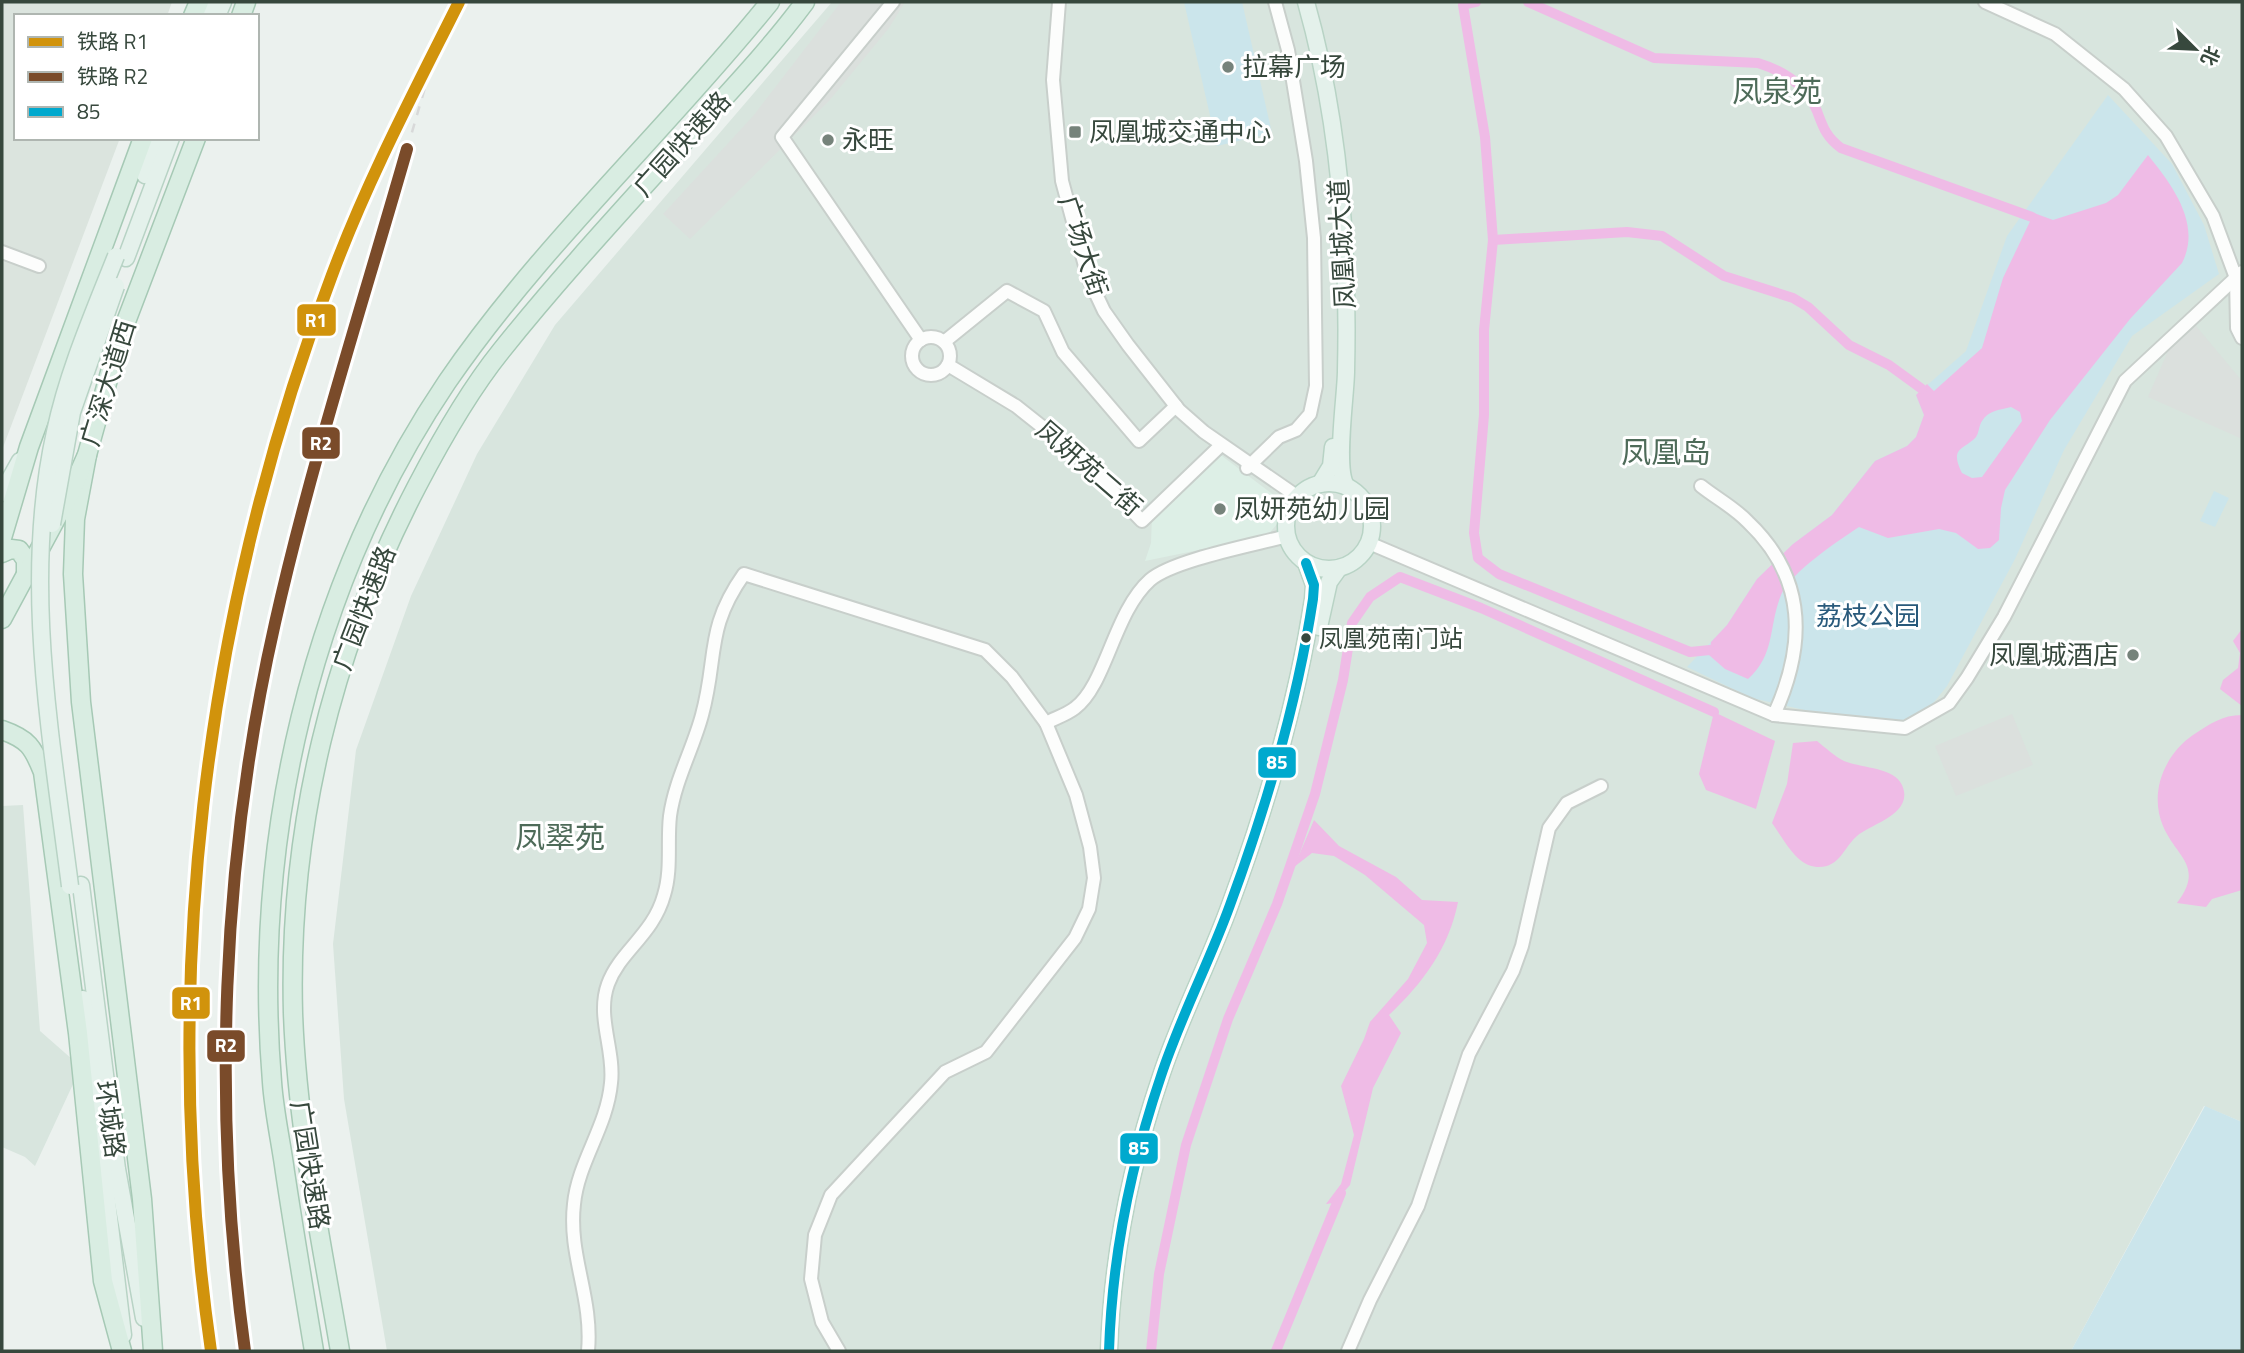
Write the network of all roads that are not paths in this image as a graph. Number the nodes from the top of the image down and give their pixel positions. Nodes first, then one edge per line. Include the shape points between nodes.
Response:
1 (770, 2) edge
2 (805, 2) edge
3 (817, 2) edge
4 (893, 2) edge
5 (1052, 2) edge
6 (1059, 2) edge
7 (1275, 2) edge
8 (1296, 2) edge
9 (1306, 2) edge
10 (1985, 2) edge
11 (1056, 22) junction
12 (780, 36) junction
13 (142, 140) edge
14 (158, 140) edge
15 (170, 140) edge
16 (195, 140) edge
17 (2, 252) edge
18 (121, 257) junction
19 (39, 266) dead end
20 (2239, 275) edge
21 (77, 313) junction
22 (2242, 338) edge
23 (119, 340) junction
24 (921, 341) junction
25 (944, 342) junction
26 (948, 365) junction
27 (1176, 406) junction
28 (41, 414) junction
29 (94, 427) junction
30 (1204, 432) junction
31 (29, 447) junction
32 (1218, 448) junction
33 (86, 455) junction
34 (1249, 466) junction
35 (1320, 484) junction
36 (1701, 486) dead end
37 (1347, 487) junction
38 (2, 493) edge
39 (1296, 500) junction
40 (1287, 536) junction
41 (2, 538) edge
42 (1369, 543) junction
43 (2, 553) edge
44 (1306, 563) junction
45 (1339, 568) junction
46 (26, 573) junction
47 (2, 619) edge
48 (1774, 715) junction
49 (1046, 723) junction
50 (2, 730) edge
51 (1601, 786) dead end
52 (75, 885) junction
53 (124, 1351) edge
54 (151, 1351) edge
55 (314, 1351) edge
56 (340, 1351) edge
57 (588, 1351) edge
58 (839, 1351) edge
59 (1109, 1351) edge
60 (1119, 1351) edge
61 (1348, 1351) edge

1 - 55 highway, 广园快速路 via 534,269 447,382 386,488 343,583 316,659 298,722 280,824 269,933 268,1009 272,1084
2 - 12 highway, 广园快速路
3 - 12 highway
4 - 24 street via 782,137
5 - 11 street, 广场大街
6 - 11 street, 广场大街
7 - 34 street via 1307,167 1314,238 1316,386 1310,414
8 - 35 main road, 凤凰城大道 via 1323,126 1336,256 1335,425 1331,466
9 - 37 main road, 凤凰城大道 via 1340,181 1347,336 1341,466
10 - 20 street via 2055,34 2139,104 2192,175
11 - 27 street, 广场大街 via 1053,80 1062,181 1088,277 1112,323
12 - 56 highway, 广园快速路 via 499,353 416,488 368,588 347,646 313,780 297,880 293,945 297,1078
13 - 21 highway, 广深大道西
14 - 18 main road
15 - 18 main road
16 - 23 highway, 广深大道西
17 - 19 street
18 - 52 main road, bridge via 73,366 43,501 41,631
20 - 22 street via 2237,328
20 - 48 street via 2125,381 2004,617 1949,704 1905,728
21 - 23 highway via 89,304 102,306 114,320
21 - 28 highway, 广深大道西
23 - 29 highway, 广深大道西
24 - 25 street via 933,337
24 - 26 street via 914,350 917,368 933,375
25 - 26 street via 950,353
25 - 27 street via 1007,290 1044,311 1063,352 1139,441
26 - 32 street, 凤妍苑二街 via 1016,406 1079,456 1142,521
27 - 30 street, 广场大街
28 - 29 highway via 44,429 60,442 82,439
28 - 31 highway, 广深大道西
29 - 33 highway, 广深大道西
30 - 32 street, 广场大街
30 - 34 street, 广场大街
31 - 38 main road
31 - 41 highway, 广深大道西
32 - 34 street, 广场大街
33 - 46 highway, 广深大道西
33 - 54 highway via 75,519 74,625 141,1186
34 - 39 street, 广场大街
35 - 37 main road
35 - 39 main road
36 - 48 street via 1749,522 1784,566 1796,608 1795,653
37 - 42 main road via 1364,502 1371,517
39 - 40 main road via 1286,519
40 - 44 main road
40 - 49 street via 1179,566 1152,579 1131,601 1090,689 1076,708
42 - 45 main road via 1354,561
42 - 48 street
43 - 46 highway via 19,550 26,560
44 - 45 main road via 1322,569
44 - 59 main road via 1314,585 1313,599 1288,725 1230,906 1152,1104 1123,1223
45 - 60 main road via 1326,592 1301,712 1272,813 1176,1063 1152,1140 1128,1253
46 - 47 highway, 广深大道西
49 - 57 street via 985,650 744,575 716,630 703,713 670,814 665,894 645,935 617,966 604,1001 611,1059 609,1102 578,1181 572,1222 588,1305
49 - 58 street via 1076,795 1090,847 1094,878 1089,909 1075,938 993,1044 946,1072 831,1195 815,1235 811,1279 822,1322
50 - 53 highway via 34,748 43,772 78,1033 103,1281
51 - 61 street via 1567,803 1549,828 1513,971 1469,1054 1418,1206
52 - 53 main road, 环城路
52 - 54 main road, 环城路 via 117,1168

